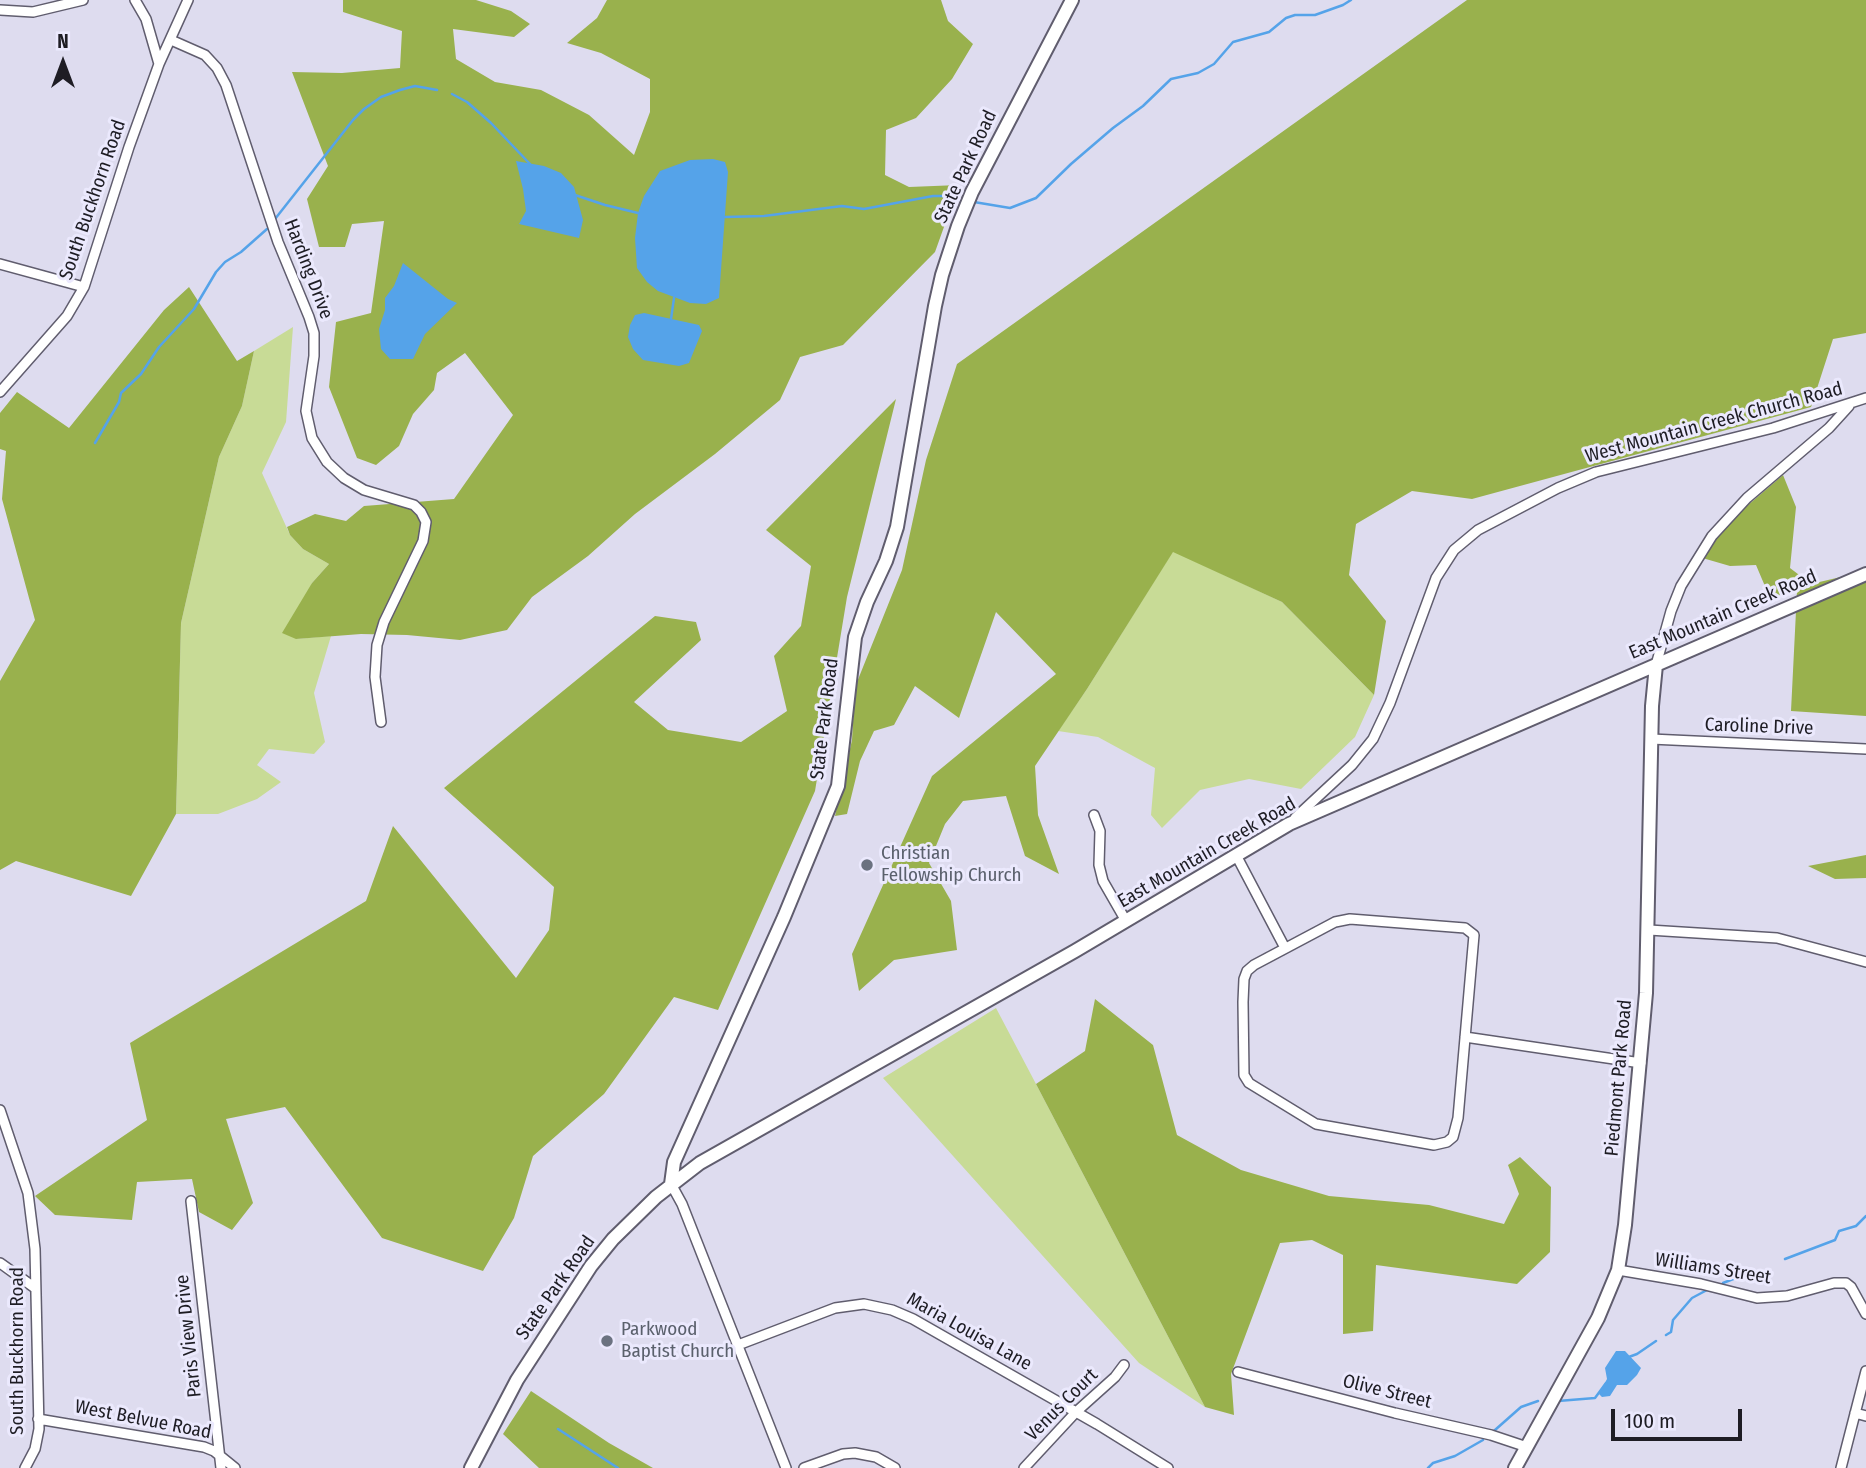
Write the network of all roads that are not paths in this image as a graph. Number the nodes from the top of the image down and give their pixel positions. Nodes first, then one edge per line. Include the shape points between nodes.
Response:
1 (83, 0) edge
2 (135, 0) edge
3 (188, 0) edge
4 (1072, 0) edge
5 (0, 10) edge
6 (171, 40) junction
7 (159, 64) junction
8 (0, 264) edge
9 (84, 287) junction
10 (0, 392) edge
11 (1866, 398) edge
12 (1851, 404) junction
13 (1866, 574) edge
14 (1656, 665) junction
15 (381, 722) dead end
16 (1651, 739) junction
17 (1866, 749) edge
18 (1094, 815) dead end
19 (1289, 824) junction
20 (1236, 855) junction
21 (1126, 921) junction
22 (1648, 930) junction
23 (1285, 948) junction
24 (1866, 962) edge
25 (1465, 1037) junction
26 (1641, 1063) junction
27 (0, 1110) edge
28 (671, 1184) junction
29 (191, 1201) dead end
30 (0, 1263) edge
31 (1618, 1270) junction
32 (35, 1288) junction
33 (1866, 1314) edge
34 (738, 1345) junction
35 (1124, 1365) dead end
36 (1866, 1370) edge
37 (1238, 1372) dead end
38 (1076, 1412) junction
39 (1855, 1413) junction
40 (1866, 1416) edge
41 (38, 1419) junction
42 (1527, 1447) junction
43 (219, 1455) junction
44 (25, 1468) edge
45 (221, 1468) edge
46 (235, 1468) edge
47 (471, 1468) edge
48 (786, 1468) edge
49 (804, 1468) edge
50 (895, 1468) edge
51 (1024, 1468) edge
52 (1168, 1468) edge
53 (1516, 1468) edge
54 (1840, 1468) edge

1 - 5 street via 39,11
2 - 7 street via 146,19
3 - 6 street, South Buckhorn Road
4 - 28 street, State Park Road via 958,226 935,306 897,527 855,636 838,786 674,1162
6 - 7 street, South Buckhorn Road
6 - 15 street, Harding Drive via 212,62 233,103 278,242 313,327 306,417 317,447 344,478 365,490 414,505 426,522 423,541 377,645 375,677
7 - 9 street, South Buckhorn Road
8 - 9 street
9 - 10 street, South Buckhorn Road via 67,316
11 - 12 street, West Mountain Creek Church Road
12 - 14 street via 1712,536 1681,586
12 - 19 street, West Mountain Creek Church Road via 1596,472 1478,530 1454,550 1436,578 1373,739
13 - 14 street, East Mountain Creek Road
14 - 16 street, Piedmont Park Road
14 - 19 street, East Mountain Creek Road
16 - 17 street, Caroline Drive
16 - 22 street, Piedmont Park Road
18 - 21 street via 1100,831 1103,881
19 - 20 street, East Mountain Creek Road
20 - 21 street, East Mountain Creek Road
20 - 23 street
21 - 28 street, East Mountain Creek Road via 700,1163
22 - 24 street via 1777,938
22 - 26 street, Piedmont Park Road
23 - 25 street via 1345,919 1469,930 1475,944
23 - 25 street via 1245,975 1243,1071 1250,1083 1308,1120 1328,1128 1434,1145 1447,1142 1458,1118
25 - 26 street
26 - 31 street, Piedmont Park Road
27 - 32 street, South Buckhorn Road via 28,1193
28 - 34 street
28 - 47 street, State Park Road via 621,1231 583,1276 517,1380
29 - 43 street, Paris View Drive
30 - 32 street
31 - 33 street, Williams Street via 1757,1298 1846,1283
31 - 42 street, Piedmont Park Road via 1598,1318
32 - 41 street, South Buckhorn Road
34 - 38 street, Maria Louisa Lane via 835,1308 884,1307
34 - 48 street
35 - 38 street, Venus Court
36 - 39 street
37 - 42 street, Olive Street
38 - 51 street, Venus Court
38 - 52 street, Maria Louisa Lane
39 - 40 street
39 - 54 street
41 - 43 street, West Belvue Road via 166,1439
41 - 44 street, South Buckhorn Road via 35,1448
42 - 53 street, Piedmont Park Road
43 - 45 street, Paris View Drive
43 - 46 street, West Belvue Road
49 - 50 street via 855,1452

